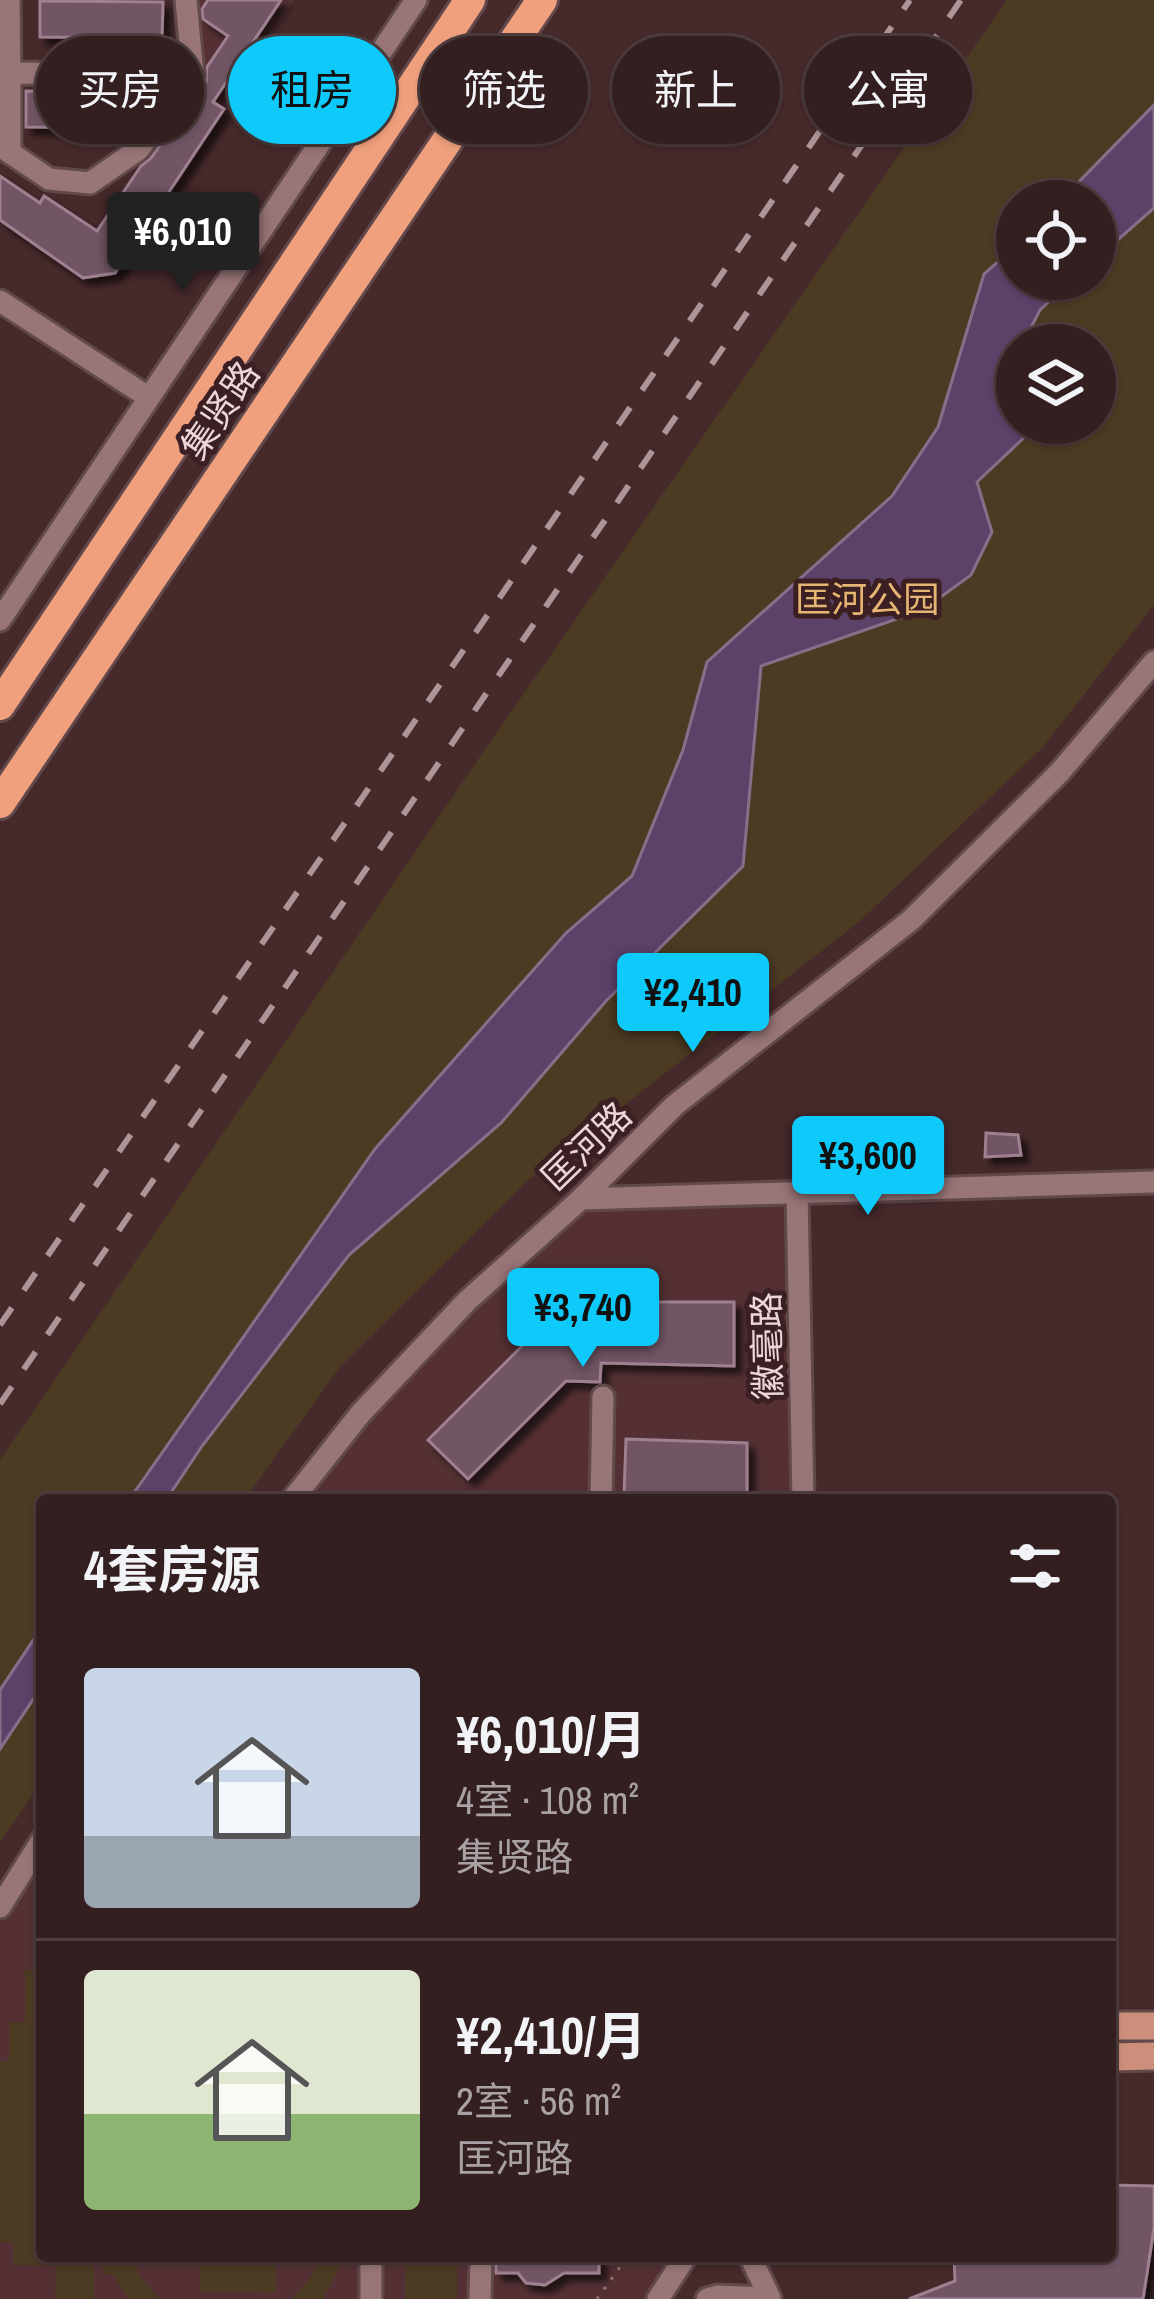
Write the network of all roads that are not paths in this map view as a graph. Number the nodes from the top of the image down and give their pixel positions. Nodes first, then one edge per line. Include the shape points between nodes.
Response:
1 (9, 0) edge
2 (186, 0) edge
3 (416, 0) edge
4 (470, 0) edge
5 (542, 0) edge
6 (189, 36) edge
7 (10, 74) junction
8 (36, 74) edge
9 (143, 144) edge
10 (5, 150) edge
11 (0, 301) edge
12 (148, 397) junction
13 (8, 589) edge
14 (0, 620) edge
15 (1154, 662) edge
16 (0, 704) edge
17 (0, 802) edge
18 (1154, 1182) edge
19 (797, 1192) junction
20 (580, 1199) junction
21 (603, 1397) dead end
22 (297, 1494) edge
23 (601, 1494) edge
24 (803, 1494) edge
25 (36, 1850) edge
26 (0, 1907) edge
27 (1116, 2026) edge
28 (1154, 2026) edge
29 (1154, 2056) edge
30 (1116, 2057) edge
31 (371, 2262) edge
32 (481, 2262) edge
33 (682, 2262) edge
34 (753, 2262) edge
35 (770, 2298) edge
36 (371, 2299) edge
37 (480, 2299) edge
38 (658, 2299) edge
39 (707, 2299) edge

1 - 7 street
2 - 6 street
3 - 12 street
4 - 16 highway, 集贤路
5 - 17 highway, 集贤路
7 - 8 street
7 - 10 street
9 - 10 street via 90,183 49,179
11 - 12 street
12 - 13 street
13 - 14 street
15 - 20 street, 匡河路 via 1059,773 911,920 675,1105
18 - 19 street
19 - 20 street
19 - 24 street, 徽毫路
20 - 22 street, 匡河路 via 466,1301
21 - 23 street
25 - 26 street
27 - 28 main road
29 - 30 main road
31 - 36 street
32 - 37 street
33 - 38 street
34 - 35 street
35 - 39 street

